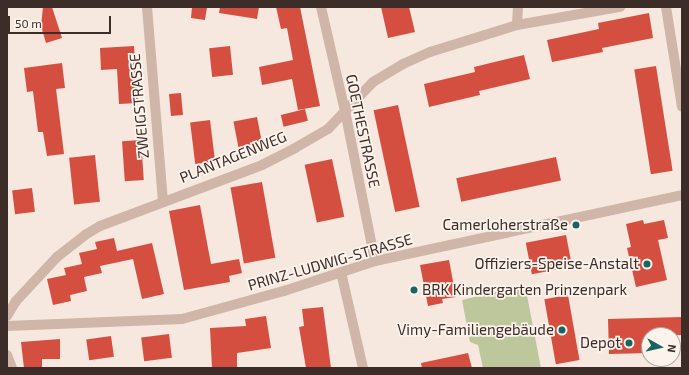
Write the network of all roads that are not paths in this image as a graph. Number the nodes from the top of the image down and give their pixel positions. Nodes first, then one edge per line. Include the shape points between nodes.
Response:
1 (147, 7) edge
2 (321, 7) edge
3 (518, 7) edge
4 (620, 7) edge
5 (666, 7) edge
6 (517, 25) junction
7 (682, 107) edge
8 (345, 111) junction
9 (682, 195) edge
10 (163, 202) junction
11 (375, 261) junction
12 (341, 272) junction
13 (7, 316) edge
14 (7, 326) edge
15 (7, 355) edge
16 (12, 368) edge
17 (363, 368) edge

1 - 10 street, ZWEIGSTRASSE
2 - 8 street, GOETHESTRASSE
3 - 6 street
4 - 6 street, PLANTAGENWEG
5 - 7 street
6 - 8 street, PLANTAGENWEG via 430,52 404,64 373,82
8 - 10 street, PLANTAGENWEG via 328,128 262,165
8 - 11 street, GOETHESTRASSE
9 - 11 street, PRINZ-LUDWIG-STRASSE
10 - 13 street, PLANTAGENWEG via 100,226 73,243 16,301
11 - 12 street, PRINZ-LUDWIG-STRASSE
12 - 14 street, PRINZ-LUDWIG-STRASSE via 284,291 182,319
12 - 17 street
15 - 16 street

